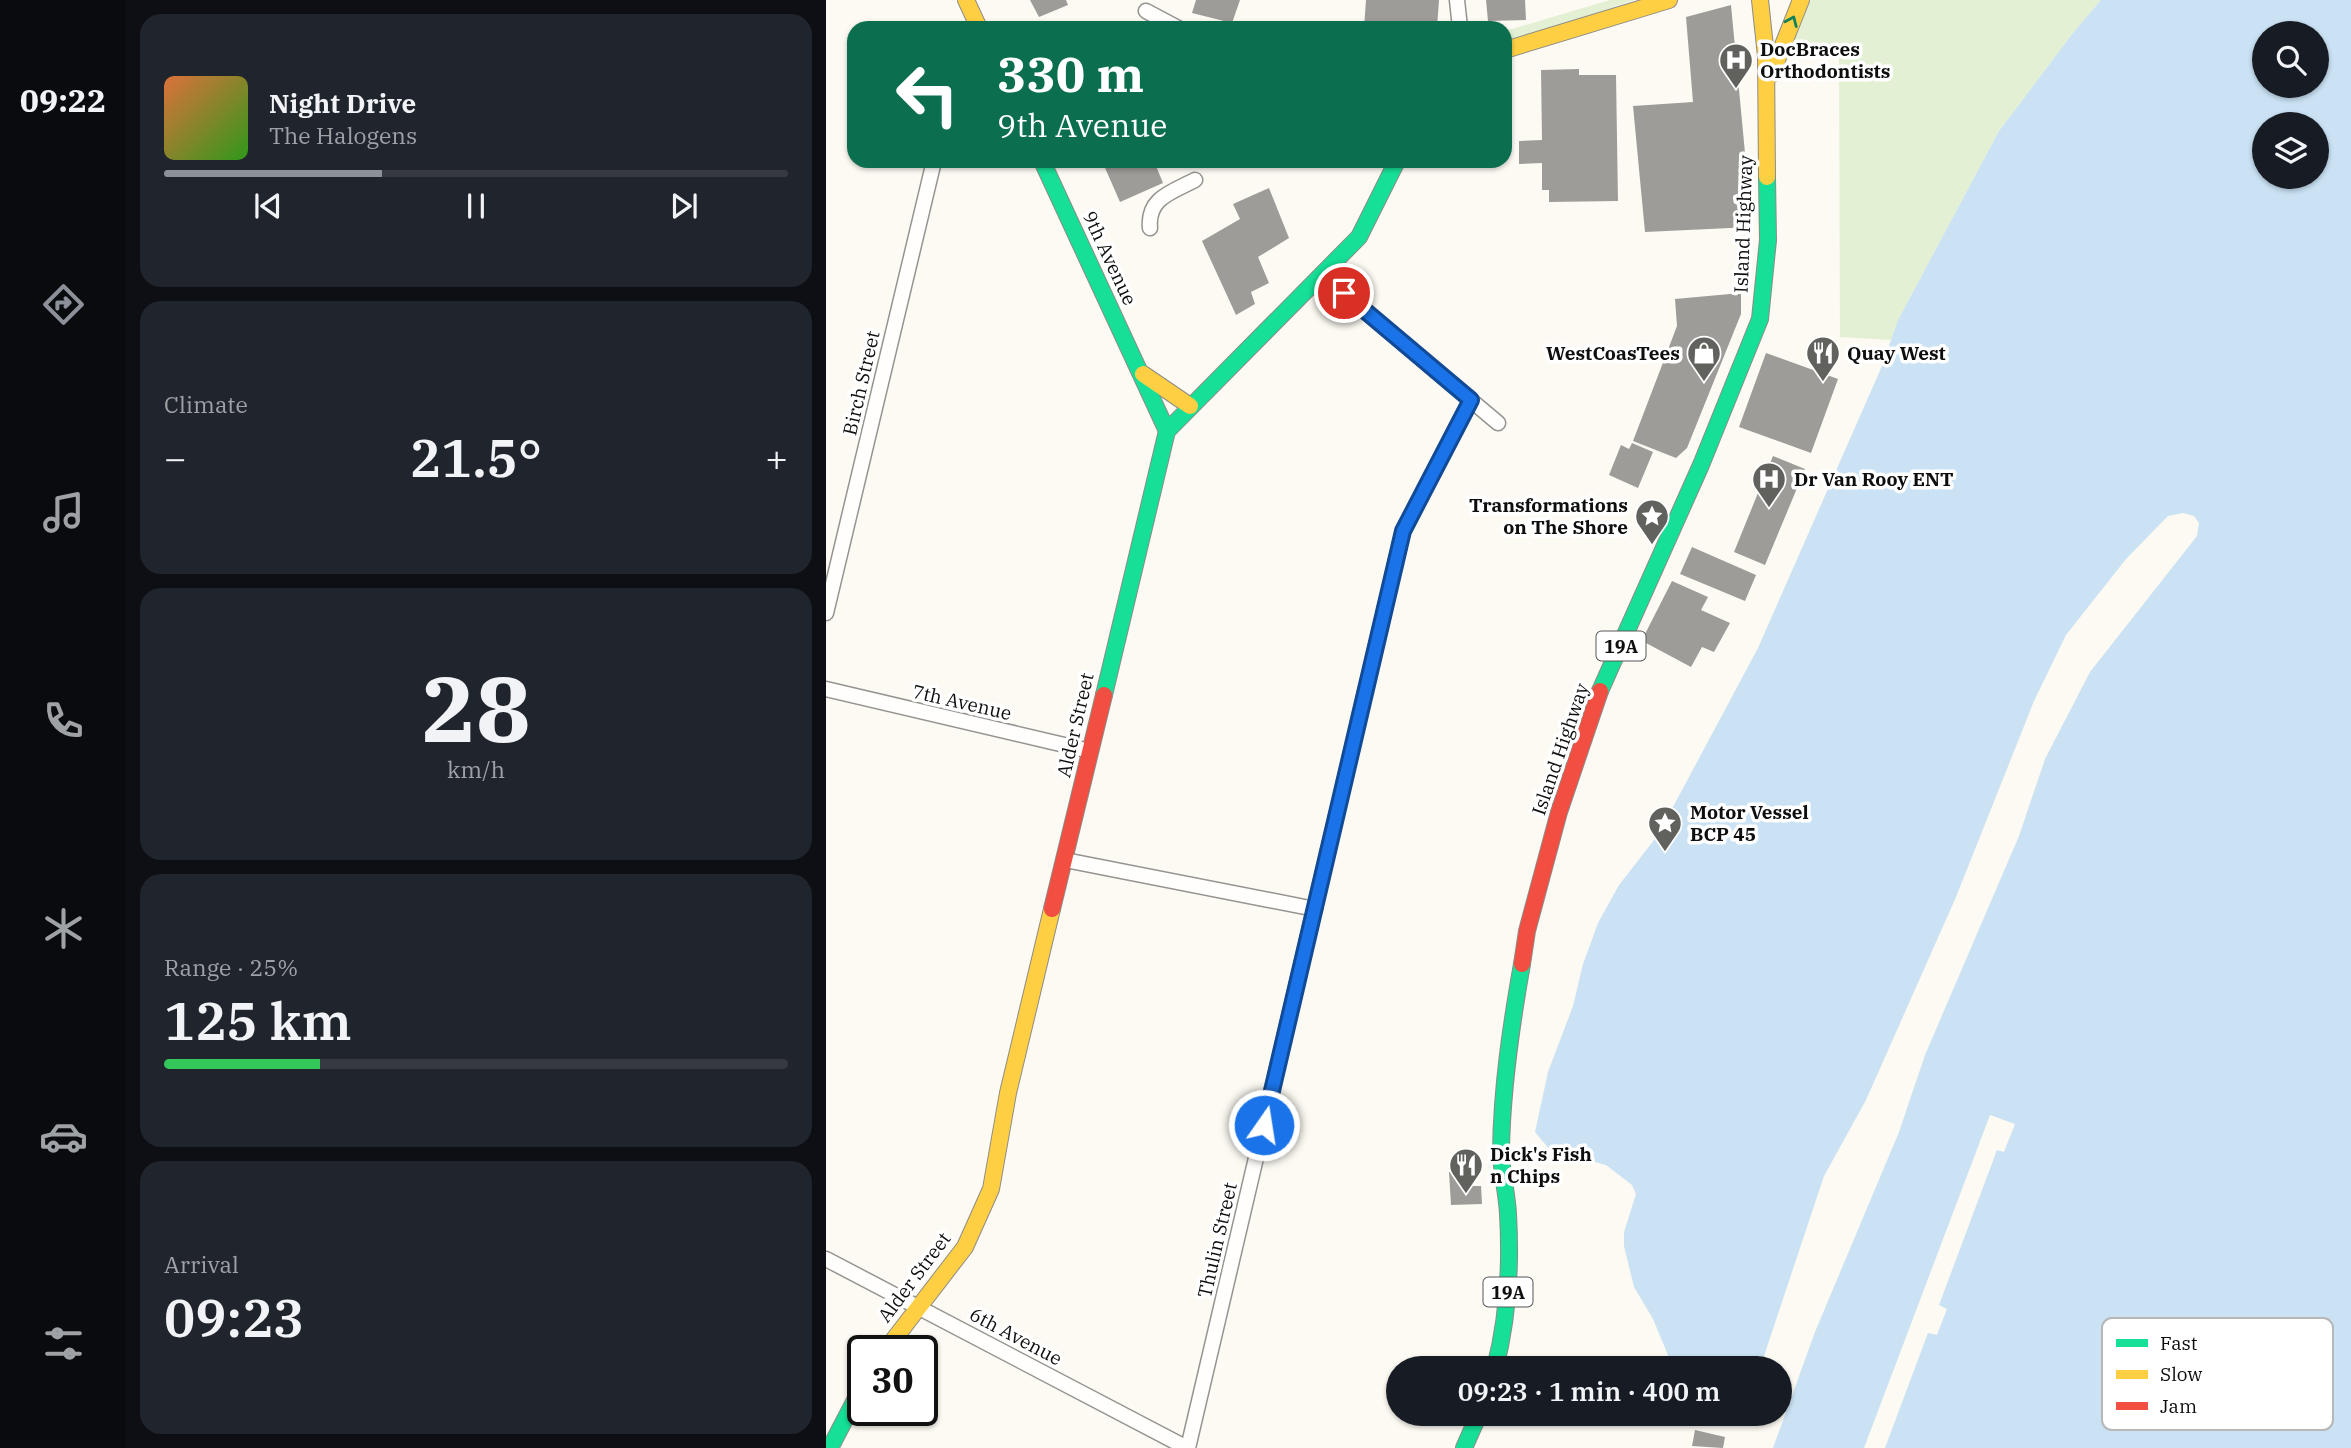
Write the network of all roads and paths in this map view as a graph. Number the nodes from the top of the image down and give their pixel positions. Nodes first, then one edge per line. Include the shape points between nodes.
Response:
1 (1457, 0) edge
2 (1760, 0) edge
3 (1801, 0) edge
4 (1662, 1) edge
5 (968, 5) edge
6 (1146, 11) dead end
7 (976, 21) edge
8 (1165, 21) edge
9 (1459, 21) edge
10 (1512, 48) edge
11 (1766, 88) junction
12 (932, 168) edge
13 (1045, 168) edge
14 (1394, 168) edge
15 (1195, 180) dead end
16 (1150, 228) dead end
17 (1322, 275) junction
18 (1141, 372) junction
19 (1471, 400) junction
20 (1191, 406) junction
21 (1499, 423) dead end
22 (1167, 431) junction
23 (826, 613) edge
24 (826, 689) edge
25 (1090, 751) junction
26 (1065, 860) junction
27 (1315, 909) junction
28 (826, 1259) edge
29 (919, 1306) junction
30 (897, 1335) edge
31 (1498, 1356) edge
32 (847, 1416) edge
33 (1474, 1426) edge
34 (830, 1448) edge
35 (1188, 1448) edge
36 (1464, 1448) edge

1 - 9 street
2 - 11 street, Island Highway / 19A
11 -> 3 street
4 - 10 street
5 - 7 street
6 - 8 street
11 - 31 street, Island Highway / 19A via 1768,240 1760,318 1701,465 1596,701 1559,812 1527,931 1506,1059 1502,1153 1508,1214 1508,1303
12 - 23 street, Birch Street
13 - 18 street, 9th Avenue
14 - 17 street via 1359,237
15 - 16 street via 1160,198 1149,216
17 - 19 street
17 - 20 street
18 - 20 street
18 - 22 street, 9th Avenue
19 - 21 street
19 - 27 street, Thulin Street via 1403,531
20 - 22 street
22 - 25 street, Alder Street
24 - 25 street, 7th Avenue
25 - 26 street, Alder Street
26 - 27 street
26 - 29 street, Alder Street via 1008,1093 990,1189 965,1247
27 - 35 street, Thulin Street
28 - 29 street, 6th Avenue
29 - 30 street, Alder Street
29 - 35 street, 6th Avenue
32 - 34 street
33 - 36 street

